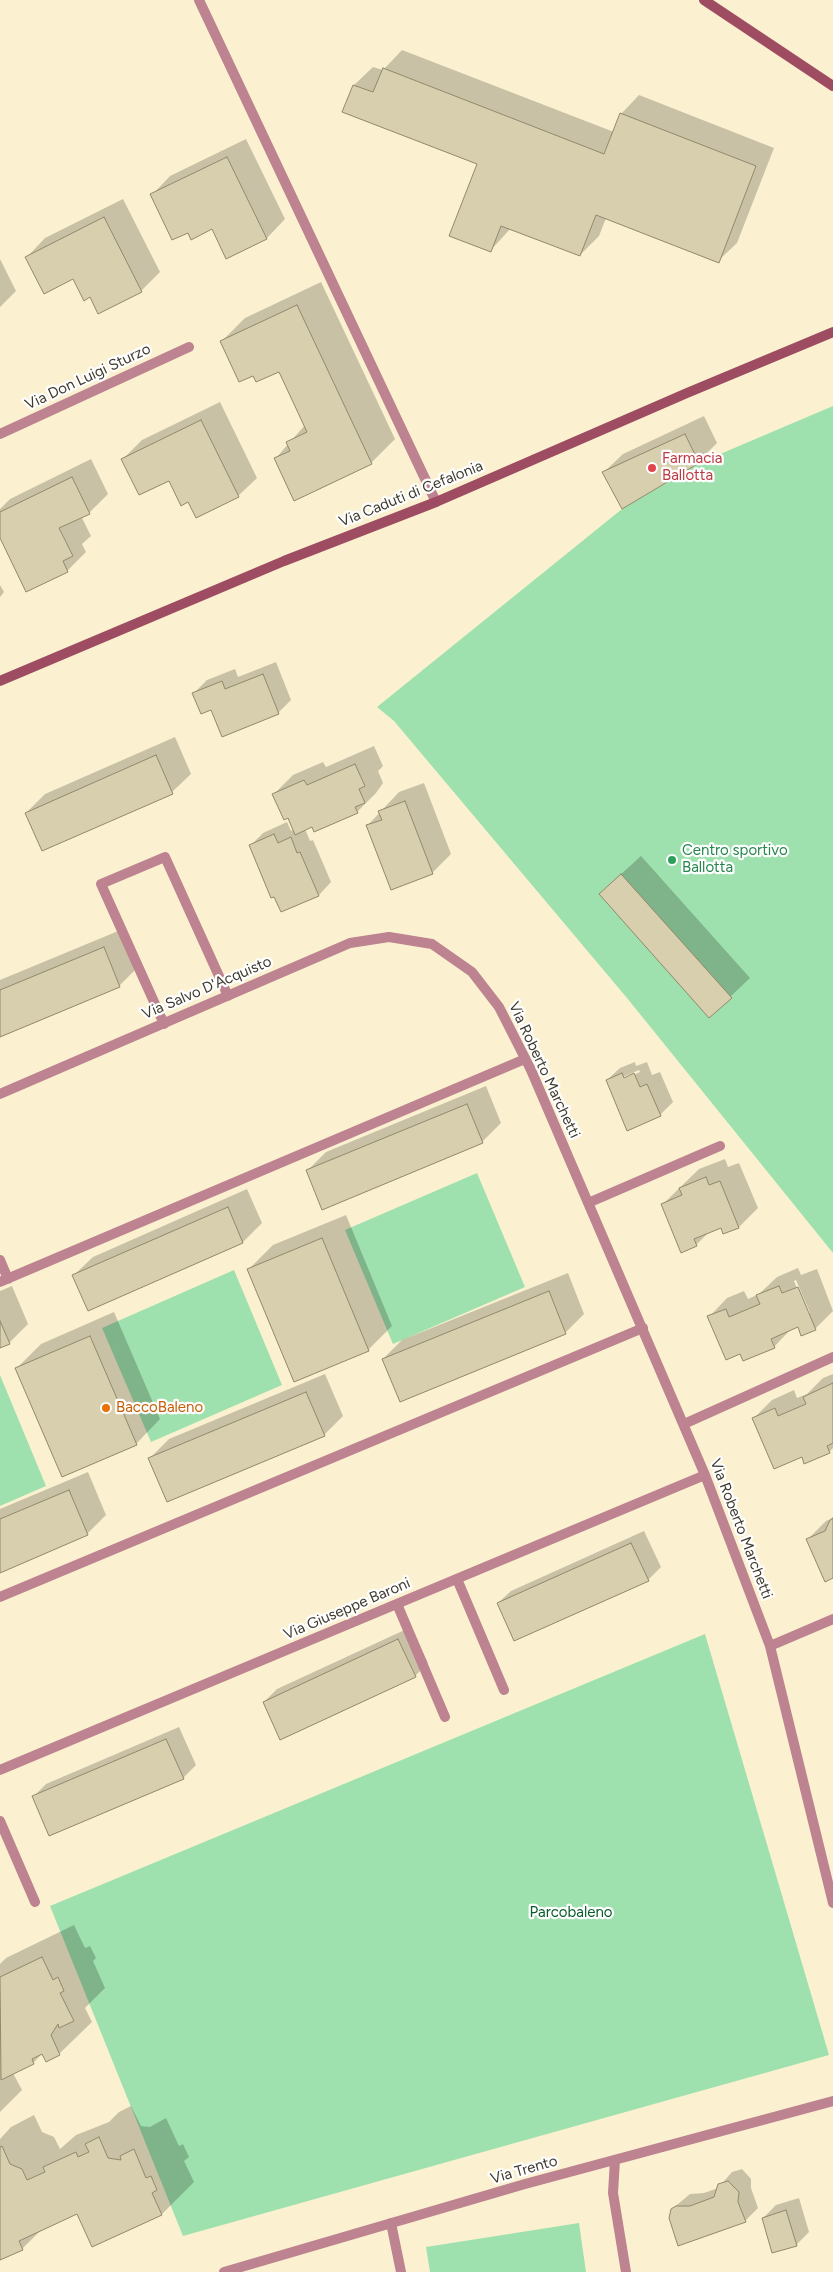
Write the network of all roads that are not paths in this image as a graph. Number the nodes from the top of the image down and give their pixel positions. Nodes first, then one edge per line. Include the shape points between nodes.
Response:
1 (199, 0) edge
2 (704, 0) edge
3 (833, 86) edge
4 (833, 332) edge
5 (190, 347) dead end
6 (0, 434) edge
7 (436, 502) junction
8 (0, 681) edge
9 (432, 944) joint
10 (228, 996) junction
11 (164, 1024) junction
12 (525, 1059) junction
13 (0, 1094) edge
14 (720, 1146) dead end
15 (588, 1203) junction
16 (0, 1260) edge
17 (4, 1281) edge
18 (643, 1328) junction
19 (833, 1357) edge
20 (684, 1424) junction
21 (705, 1475) junction
22 (457, 1579) junction
23 (0, 1597) edge
24 (397, 1604) junction
25 (833, 1619) edge
26 (770, 1646) junction
27 (504, 1690) dead end
28 (445, 1718) dead end
29 (0, 1770) edge
30 (0, 1821) edge
31 (831, 1887) edge
32 (35, 1902) dead end
33 (833, 1903) edge
34 (833, 2101) edge
35 (616, 2160) junction
36 (391, 2223) junction
37 (224, 2272) edge
38 (401, 2272) edge
39 (626, 2272) edge

1 - 7 street
2 - 3 street
4 - 7 street, Via Caduti di Cefalonia
5 - 6 street, Via Don Luigi Sturzo
7 - 8 street, Via Caduti di Cefalonia
9 - 10 street, Via Salvo D'Acquisto via 389,937 350,942
9 - 12 street, Via Roberto Marchetti via 472,972 499,1007
10 - 11 street, Via Salvo D'Acquisto
10 - 11 street via 165,857 101,884
11 - 13 street, Via Salvo D'Acquisto
12 - 15 street, Via Roberto Marchetti
12 - 17 street
14 - 15 street
15 - 18 street, Via Roberto Marchetti
16 - 17 street
18 - 20 street, Via Roberto Marchetti
18 - 23 street
19 - 20 street
20 - 21 street, Via Roberto Marchetti
21 - 22 street, Via Giuseppe Baroni
21 - 26 street, Via Roberto Marchetti
22 - 24 street, Via Giuseppe Baroni
22 - 27 street
24 - 28 street
24 - 29 street, Via Giuseppe Baroni
25 - 26 street
26 - 31 street, Via Roberto Marchetti
30 - 32 street
31 - 33 street, Via Roberto Marchetti
34 - 35 street, Via Trento
35 - 36 street, Via Trento
35 - 39 street via 613,2192
36 - 37 street, Via Trento
36 - 38 street

